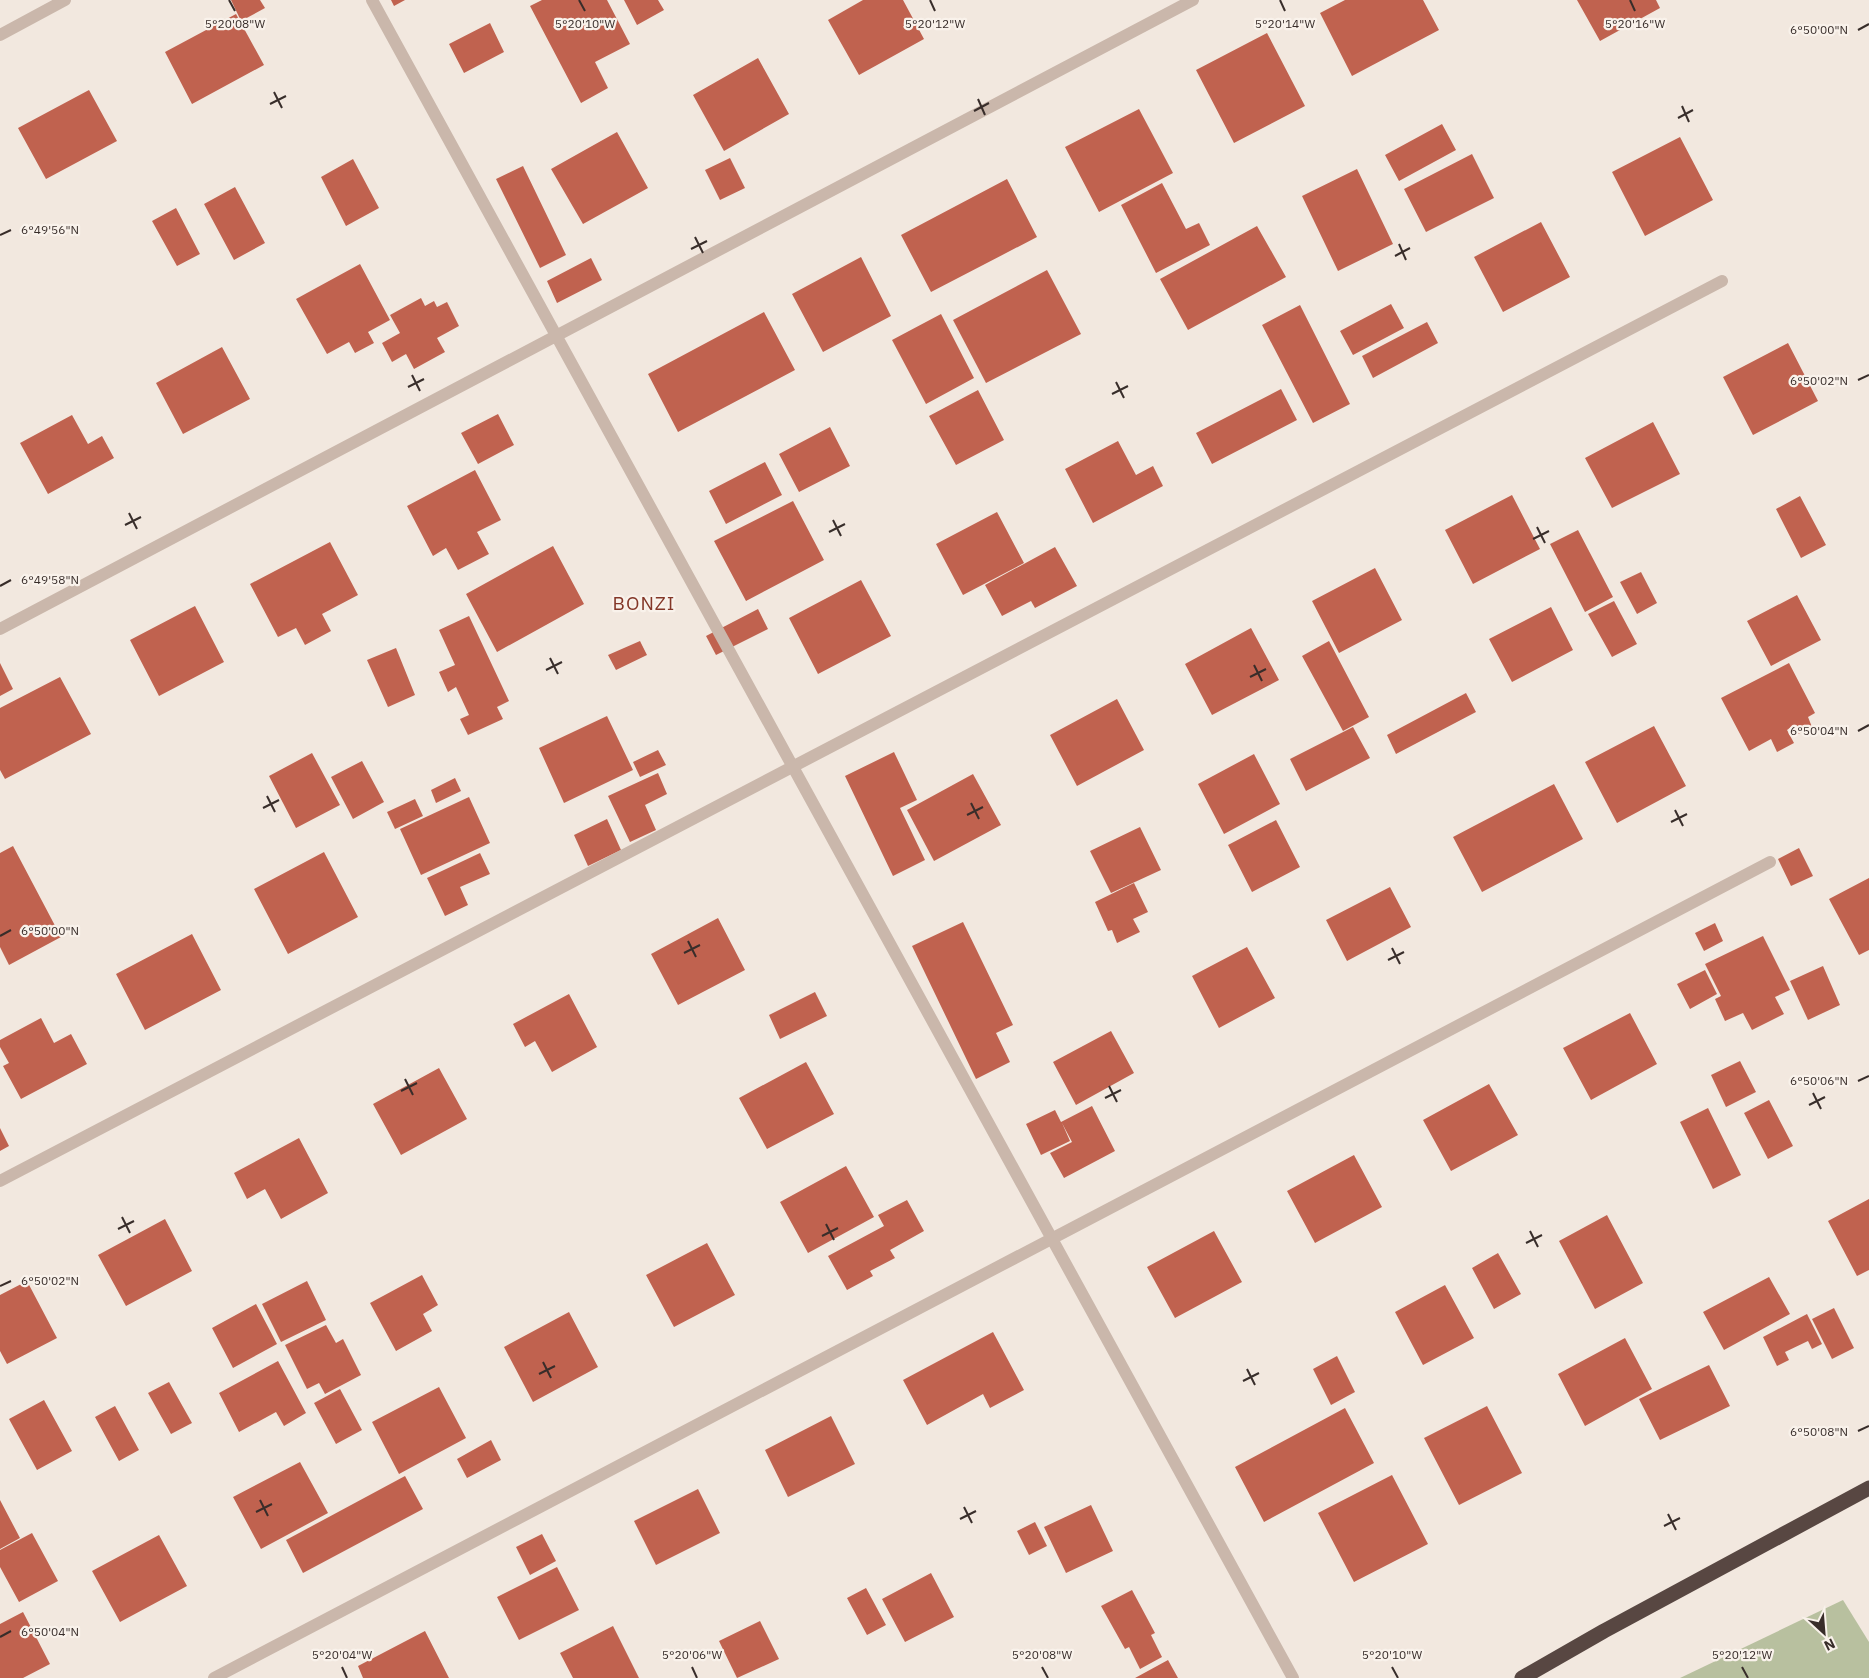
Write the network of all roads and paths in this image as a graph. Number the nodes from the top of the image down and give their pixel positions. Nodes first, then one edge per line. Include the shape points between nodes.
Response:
1 (65, 0) edge
2 (372, 0) edge
3 (1194, 0) edge
4 (0, 35) edge
5 (1722, 281) dead end
6 (556, 336) junction
7 (0, 629) edge
8 (792, 767) junction
9 (1770, 862) dead end
10 (0, 1181) edge
11 (1052, 1238) junction
12 (1869, 1488) edge
13 (214, 1678) edge
14 (1293, 1678) edge
15 (1522, 1678) edge

1 - 4 street
2 - 6 street
3 - 6 street
5 - 8 street
6 - 7 street
6 - 8 street
8 - 10 street
8 - 11 street
9 - 11 street
11 - 13 street
11 - 14 street
12 - 15 highway

